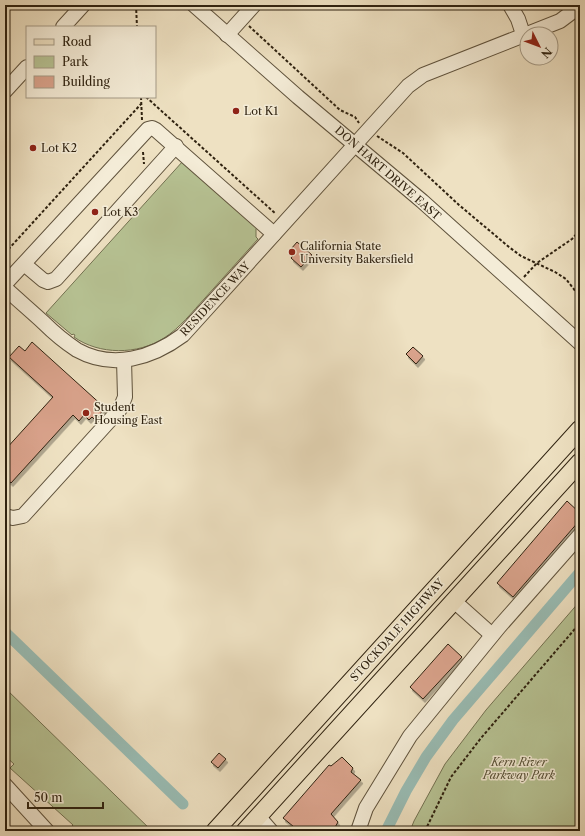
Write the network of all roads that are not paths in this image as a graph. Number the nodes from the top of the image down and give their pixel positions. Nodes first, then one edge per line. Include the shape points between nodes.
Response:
1 (83, 5) edge
2 (194, 5) edge
3 (254, 5) edge
4 (510, 5) edge
5 (580, 6) edge
6 (64, 26) edge
7 (520, 26) edge
8 (546, 26) edge
9 (227, 35) junction
10 (519, 36) edge
11 (26, 68) edge
12 (5, 91) edge
13 (356, 145) junction
14 (176, 146) junction
15 (274, 234) junction
16 (24, 264) junction
17 (5, 284) edge
18 (5, 288) edge
19 (580, 343) edge
20 (124, 360) junction
21 (580, 429) edge
22 (580, 462) edge
23 (5, 516) edge
24 (580, 535) edge
25 (454, 601) junction
26 (492, 635) junction
27 (320, 715) junction
28 (5, 785) edge
29 (258, 816) junction
30 (47, 831) edge
31 (215, 831) edge
32 (245, 831) edge
33 (271, 831) edge
34 (358, 831) edge

1 - 6 street
2 - 9 street, DON HART DRIVE EAST
3 - 9 street
4 - 7 street
5 - 8 street, RESIDENCE WAY via 560,21
9 - 13 street, DON HART DRIVE EAST
10 - 13 street, RESIDENCE WAY via 423,75 408,86
11 - 12 street
13 - 15 street, RESIDENCE WAY
13 - 19 street, DON HART DRIVE EAST
14 - 15 street
14 - 16 street via 156,130 148,129
14 - 16 street via 56,279 48,282 43,280
15 - 20 street, RESIDENCE WAY via 183,335 161,350
16 - 17 street
18 - 20 street, RESIDENCE WAY via 64,341 78,350 107,360
20 - 23 street via 125,397 120,409 23,516
21 - 27 main road, STOCKDALE HIGHWAY
22 - 25 main road, STOCKDALE HIGHWAY
24 - 26 street
25 - 26 street
25 - 29 main road, STOCKDALE HIGHWAY
26 - 34 street via 410,736 366,808
27 - 29 main road via 315,732 308,743 257,802 255,808
27 - 31 main road, STOCKDALE HIGHWAY
28 - 30 street
29 - 32 main road, STOCKDALE HIGHWAY
29 - 33 street

